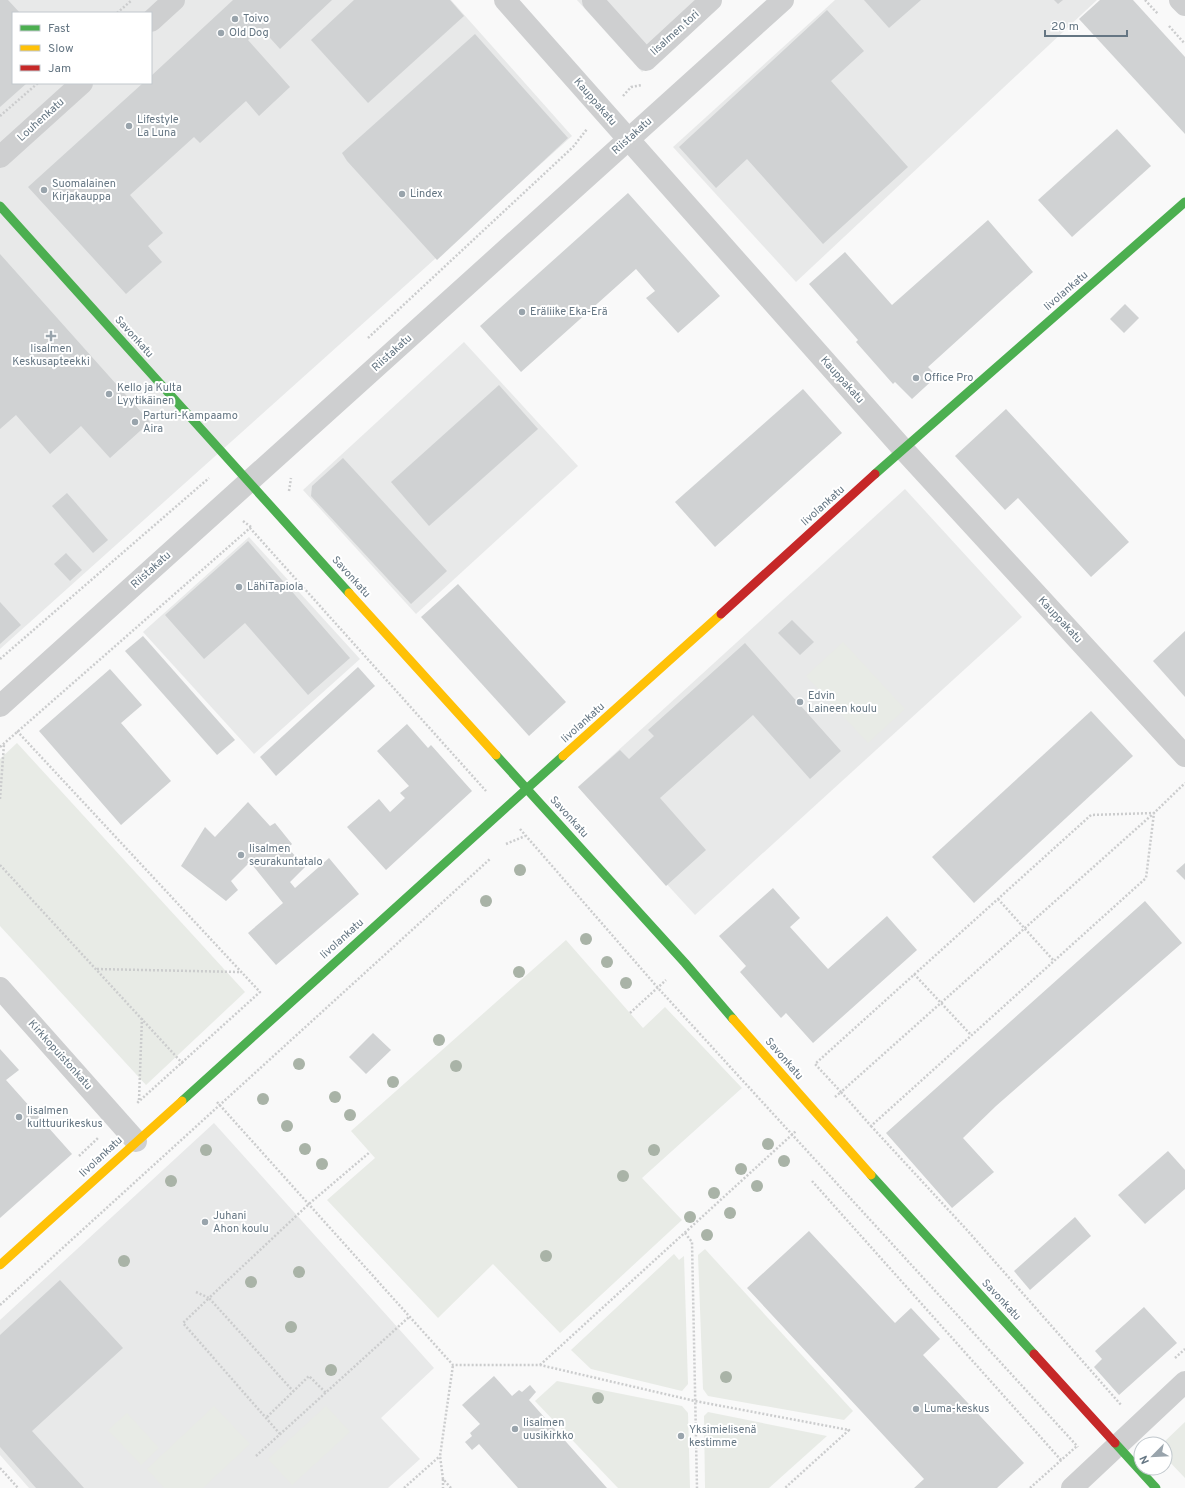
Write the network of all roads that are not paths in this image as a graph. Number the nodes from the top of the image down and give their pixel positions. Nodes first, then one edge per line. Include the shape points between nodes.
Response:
1 (174, 0) edge
2 (505, 0) edge
3 (594, 0) edge
4 (711, 0) edge
5 (783, 0) edge
6 (1180, 0) edge
7 (1185, 5) edge
8 (152, 20) edge
9 (81, 84) edge
10 (628, 140) junction
11 (0, 157) edge
12 (1185, 202) edge
13 (0, 206) edge
14 (903, 449) junction
15 (248, 483) junction
16 (0, 706) edge
17 (1185, 756) edge
18 (528, 789) junction
19 (0, 988) edge
20 (136, 1141) junction
21 (0, 1265) edge
22 (1185, 1382) edge
23 (1118, 1446) junction
24 (1072, 1488) edge
25 (1156, 1488) edge

1 - 8 street
2 - 10 street, Kauppakatu
3 - 4 street, Iisalmen tori via 646,60
5 - 10 street, Riistakatu
6 - 7 street
9 - 11 street, Louhenkatu
10 - 14 street, Kauppakatu
10 - 15 street, Riistakatu
12 - 14 street, Iivolankatu
13 - 15 street, Savonkatu
14 - 17 street, Kauppakatu
14 - 18 street, Iivolankatu
15 - 16 street, Riistakatu
15 - 18 street, Savonkatu
18 - 20 street, Iivolankatu
18 - 23 street, Savonkatu via 685,963 816,1114
19 - 20 street, Kirkkopuistonkatu
20 - 21 street, Iivolankatu
22 - 23 street
23 - 24 street
23 - 25 street, Savonkatu

